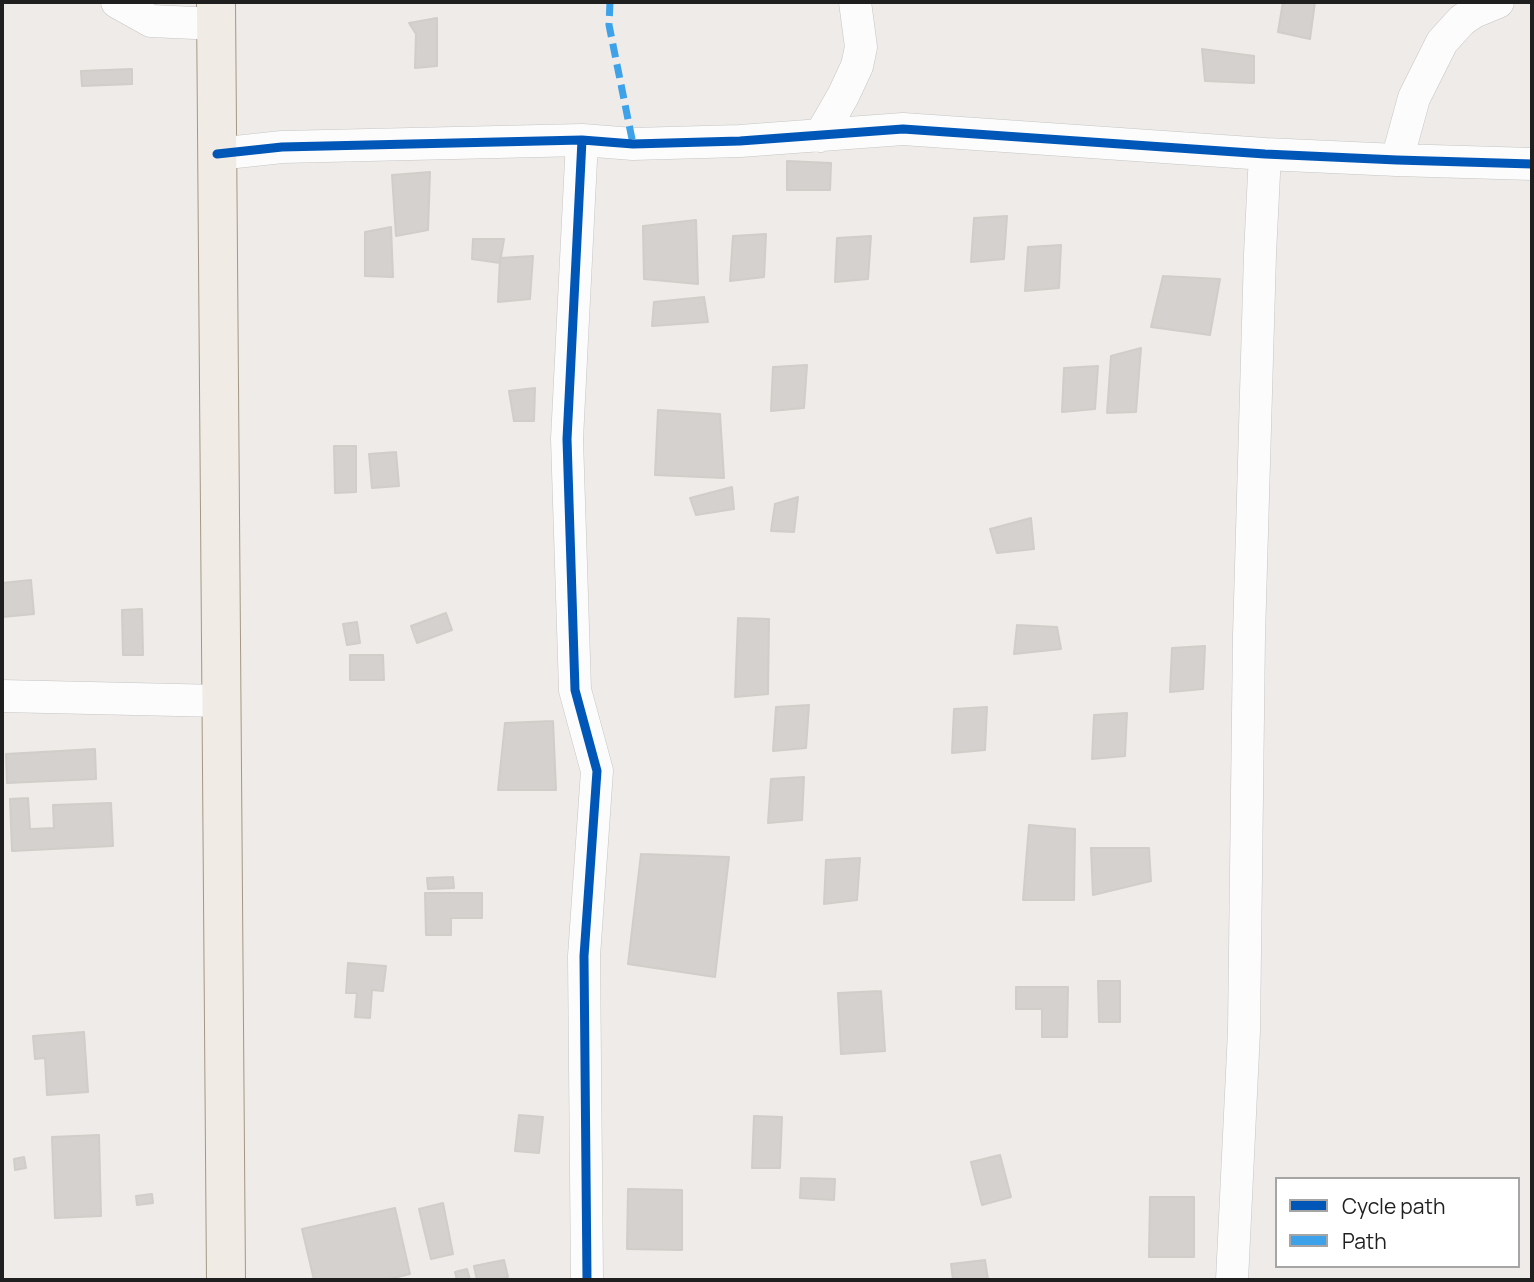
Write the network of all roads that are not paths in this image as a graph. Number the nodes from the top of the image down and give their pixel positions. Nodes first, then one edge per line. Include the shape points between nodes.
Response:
1 (117, 2) edge
2 (855, 2) edge
3 (1498, 2) edge
4 (216, 13) edge
5 (820, 136) junction
6 (582, 139) junction
7 (217, 154) junction
8 (1265, 154) junction
9 (1398, 160) junction
10 (1532, 164) edge
11 (2, 696) edge
12 (221, 701) junction
13 (226, 1280) edge
14 (587, 1280) edge
15 (1231, 1280) edge

1 - 4 street via 152,21
2 - 5 street via 860,47 857,66
3 - 9 street via 1462,19 1442,42 1414,98
4 - 7 main road
5 - 6 street via 633,144
5 - 8 street via 903,129
6 - 7 street via 282,147
6 - 14 street via 567,439 575,690 597,771 584,957
7 - 12 main road
8 - 9 street
8 - 15 street via 1249,636 1244,1031
9 - 10 street
11 - 12 street
12 - 13 main road

